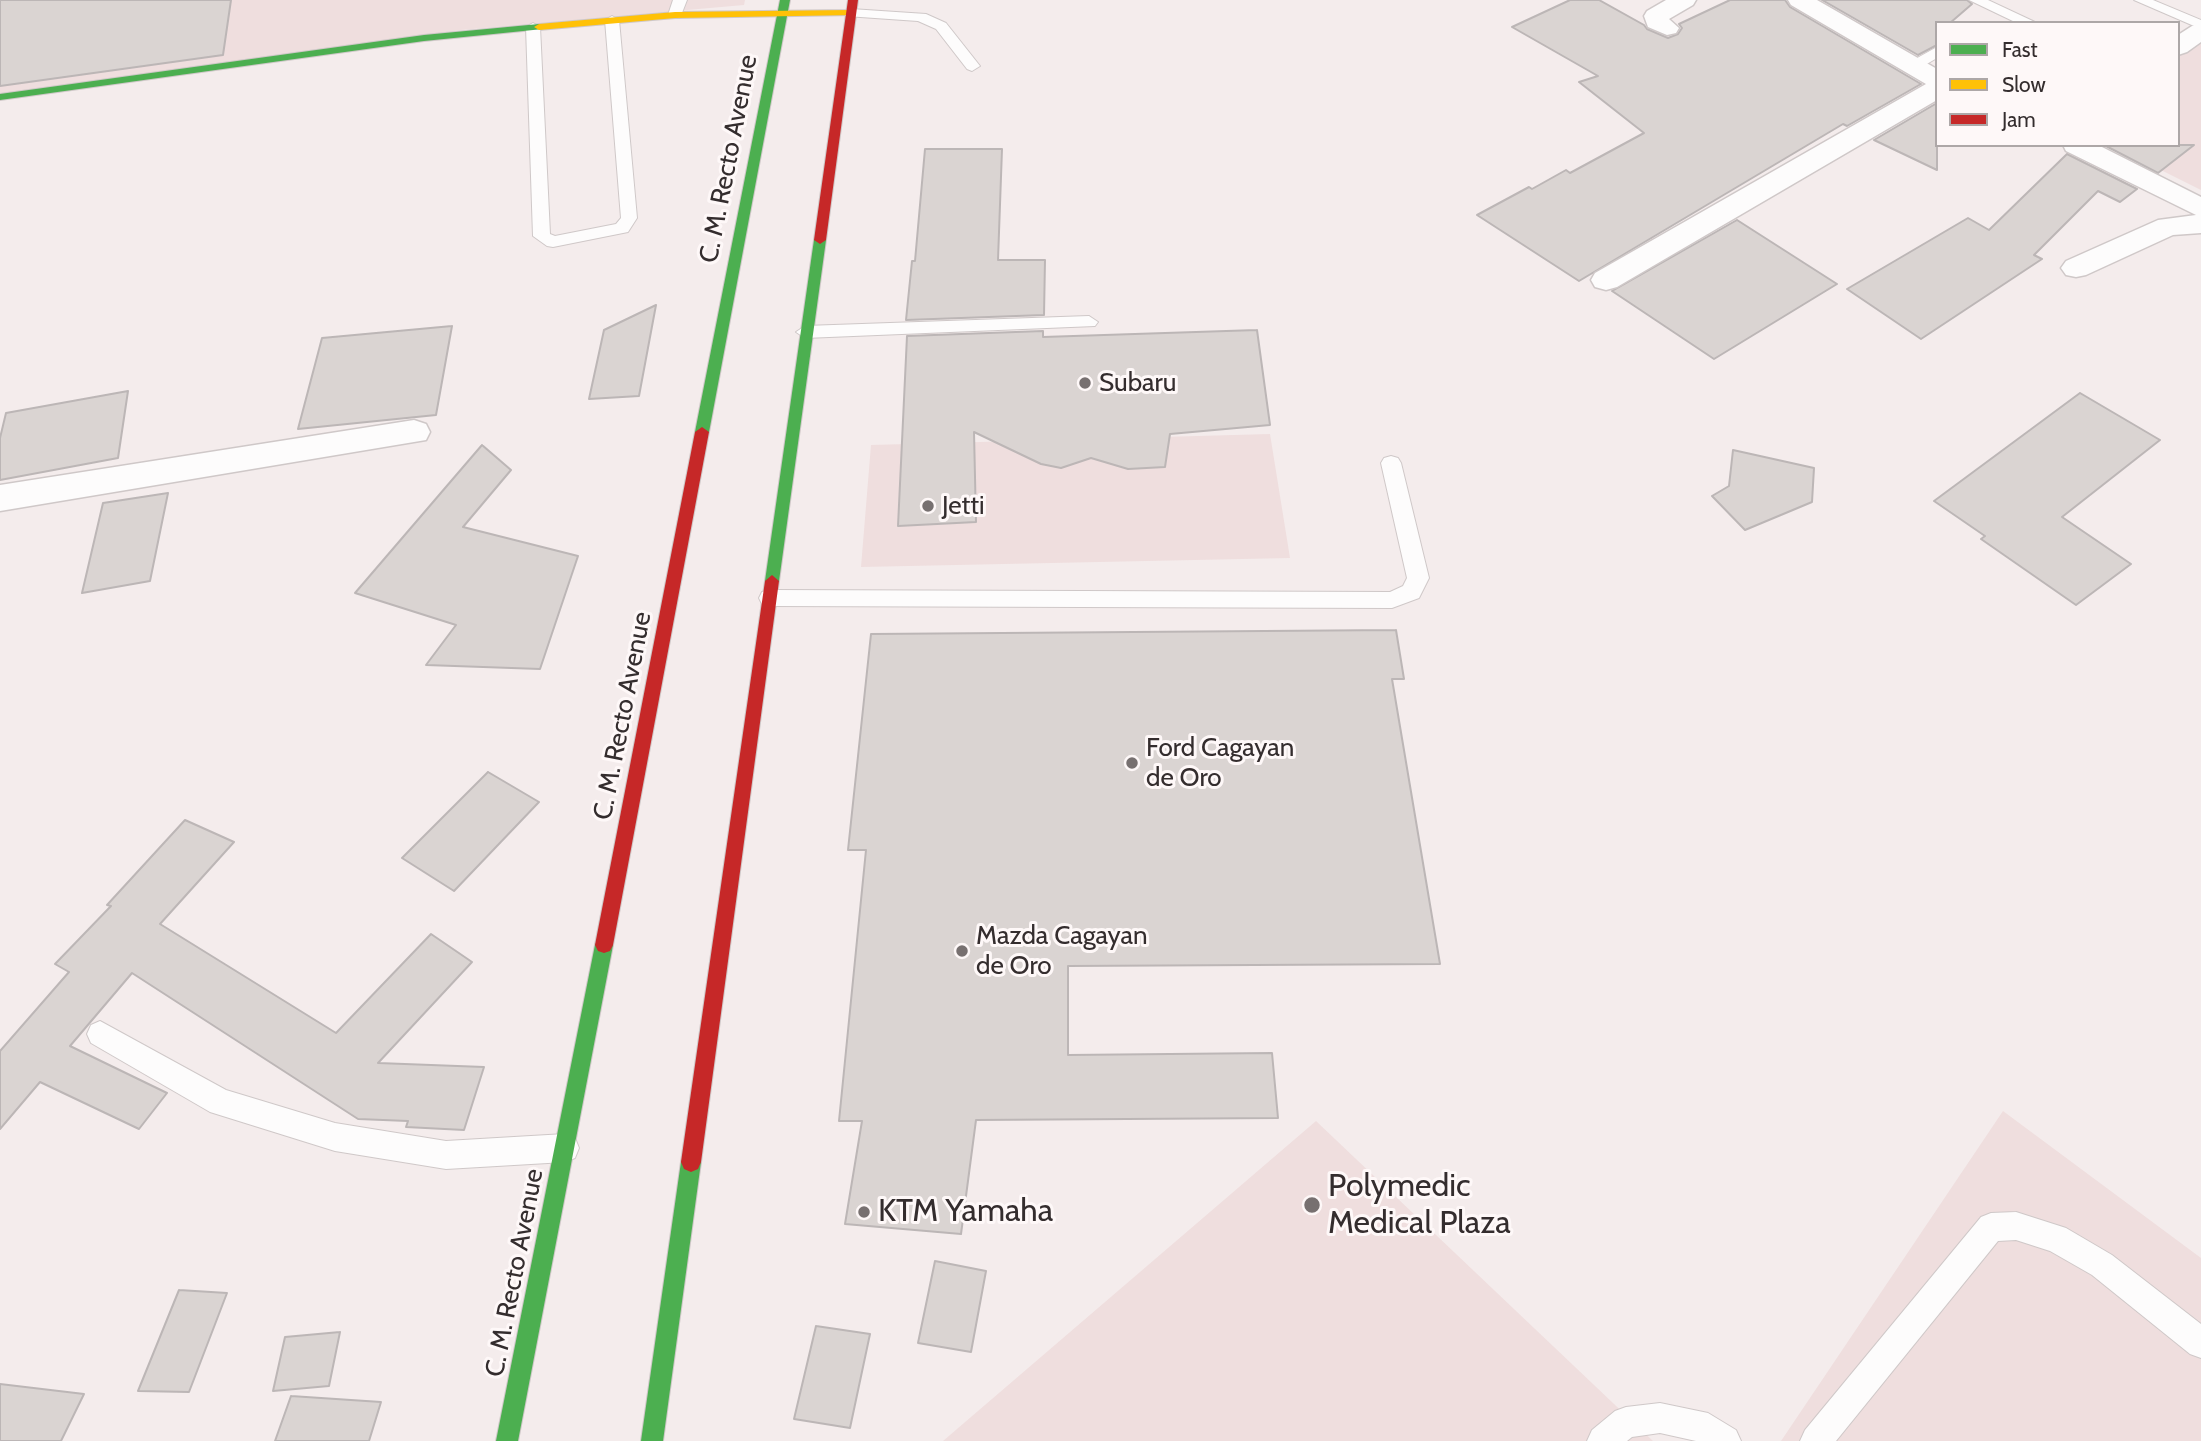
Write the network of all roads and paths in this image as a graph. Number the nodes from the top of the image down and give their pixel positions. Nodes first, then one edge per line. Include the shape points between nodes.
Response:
1 (1684, 0) edge
2 (1800, 0) edge
3 (1976, 0) edge
4 (2141, 0) edge
5 (783, 7) edge
6 (852, 7) edge
7 (678, 8) edge
8 (2006, 13) junction
9 (612, 20) junction
10 (1990, 21) edge
11 (2025, 21) edge
12 (2201, 25) edge
13 (533, 27) junction
14 (1667, 28) dead end
15 (2201, 31) edge
16 (2180, 46) edge
17 (1935, 52) edge
18 (1915, 65) junction
19 (972, 66) dead end
20 (1935, 79) edge
21 (1935, 90) edge
22 (0, 97) edge
23 (2080, 147) edge
24 (2201, 208) edge
25 (2201, 224) edge
26 (2076, 268) dead end
27 (1606, 280) dead end
28 (1089, 322) dead end
29 (804, 332) junction
30 (414, 432) dead end
31 (1391, 463) dead end
32 (0, 498) edge
33 (770, 598) junction
34 (100, 1034) dead end
35 (565, 1148) junction
36 (2201, 1343) edge
37 (507, 1441) edge
38 (652, 1441) edge
39 (1603, 1441) edge
40 (1725, 1441) edge
41 (1816, 1441) edge

1 - 14 street via 1656,16
2 - 18 street
3 - 8 lane
4 - 12 lane
5 - 6 main road
5 - 7 main road
5 - 35 main road, C. M. Recto Avenue
6 - 19 lane via 921,17 941,26
6 - 29 main road
7 - 9 main road
8 - 10 lane
8 - 11 lane
9 - 13 main road
9 - 13 lane via 629,218 622,228 553,242 542,236
13 - 22 main road
15 - 16 street
17 - 18 lane
18 - 20 street
21 - 27 street
23 - 24 street
25 - 26 street via 2168,226
28 - 29 lane
29 - 33 main road
30 - 32 street
31 - 33 lane via 1418,578 1411,592 1392,600
33 - 38 main road
34 - 35 lane via 220,1102 335,1138 446,1155
35 - 37 main road, C. M. Recto Avenue
36 - 41 lane via 2102,1265 2056,1238 2016,1226 1991,1227
39 - 40 lane via 1626,1422 1660,1418 1697,1424

